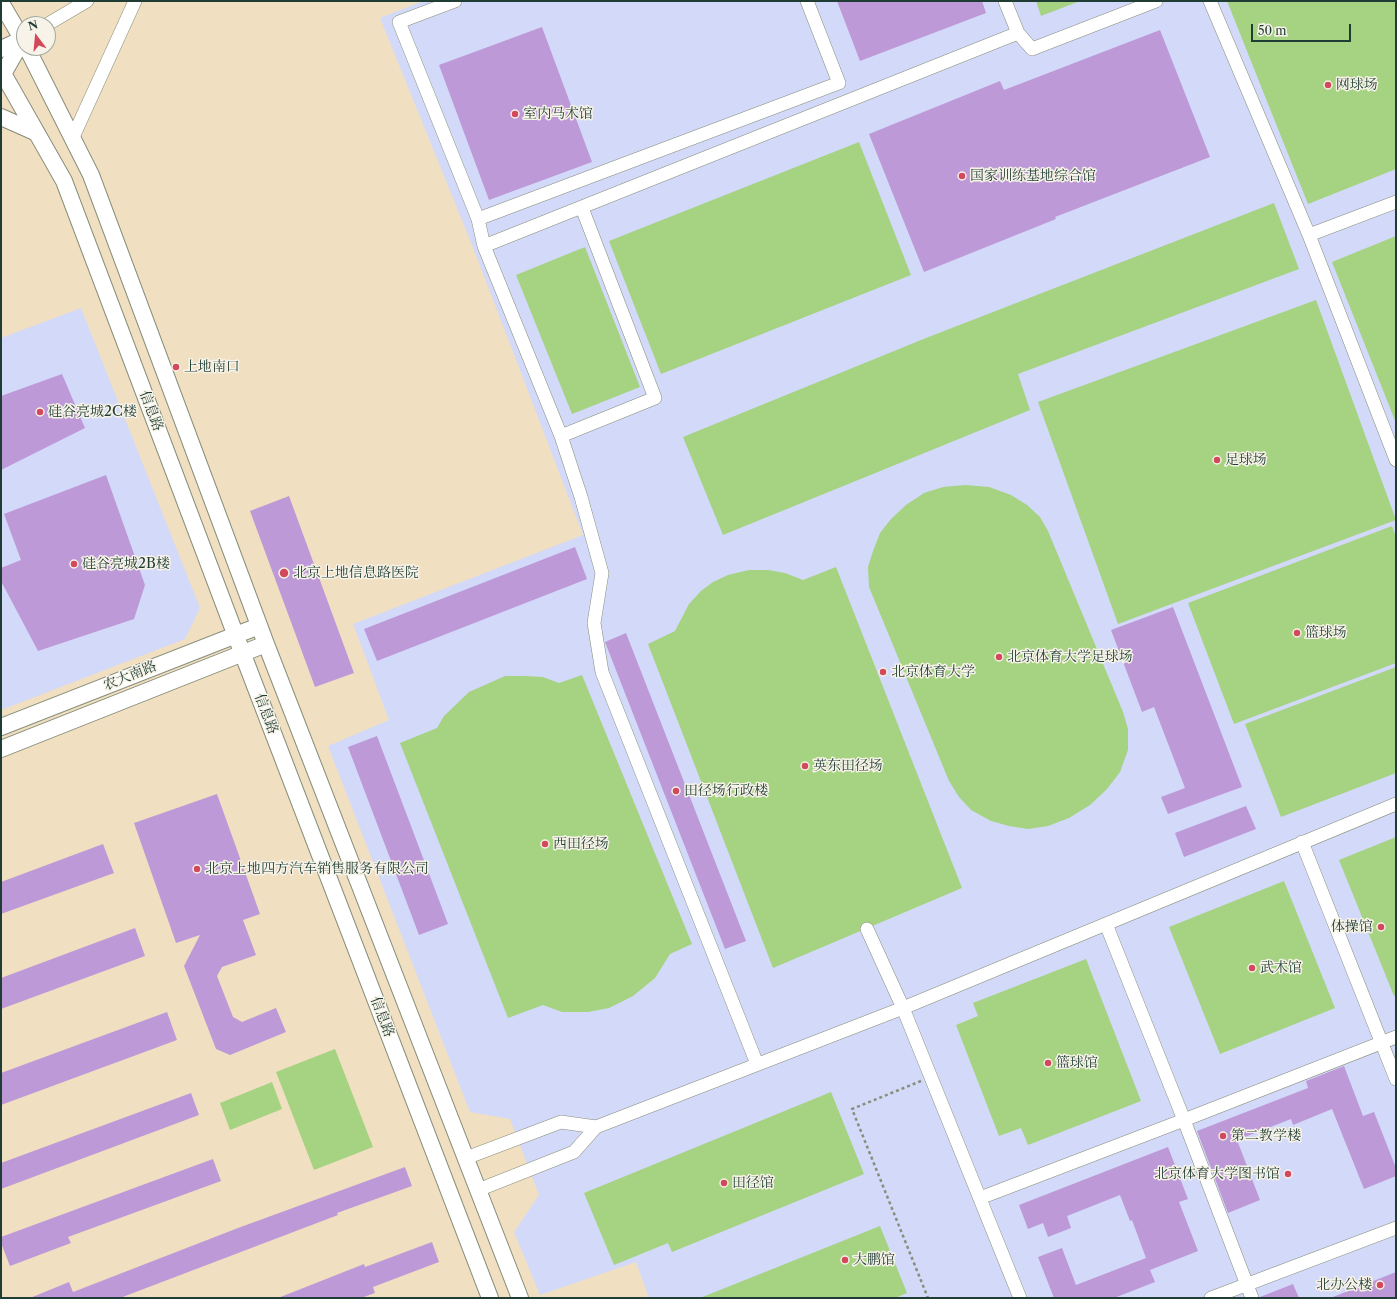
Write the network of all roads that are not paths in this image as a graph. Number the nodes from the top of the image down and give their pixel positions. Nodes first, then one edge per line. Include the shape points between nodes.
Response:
1 (87, 1) edge
2 (135, 1) edge
3 (455, 1) edge
4 (807, 1) edge
5 (1005, 1) edge
6 (1156, 1) edge
7 (1210, 1) edge
8 (1, 3) edge
9 (56, 19) edge
10 (16, 28) edge
11 (1018, 33) junction
12 (16, 44) edge
13 (1, 49) edge
14 (16, 53) edge
15 (31, 56) edge
16 (2, 73) edge
17 (1, 118) edge
18 (37, 133) junction
19 (73, 137) junction
20 (1396, 202) edge
21 (582, 208) junction
22 (478, 219) junction
23 (1309, 235) junction
24 (484, 246) junction
25 (561, 436) junction
26 (1396, 460) edge
27 (259, 626) junction
28 (236, 634) junction
29 (266, 644) junction
30 (242, 652) junction
31 (1, 727) edge
32 (1, 749) edge
33 (1396, 804) edge
34 (1302, 842) junction
35 (1106, 924) junction
36 (867, 928) dead end
37 (903, 1008) junction
38 (1396, 1037) edge
39 (1382, 1043) junction
40 (756, 1064) junction
41 (1396, 1079) edge
42 (1184, 1120) junction
43 (596, 1127) junction
44 (466, 1158) junction
45 (478, 1190) junction
46 (980, 1198) junction
47 (1396, 1228) edge
48 (1247, 1285) junction
49 (490, 1298) edge
50 (520, 1298) edge
51 (1020, 1298) edge
52 (1211, 1298) edge
53 (1252, 1298) edge

1 - 9 street
2 - 19 street
3 - 22 street via 399,22
4 - 22 street via 839,83
5 - 11 street
6 - 11 street via 1032,49
7 - 23 street
8 - 10 main road
11 - 21 street
12 - 13 main road
14 - 16 main road
15 - 19 main road, 信息路
16 - 18 main road, 信息路
17 - 18 main road
18 - 28 main road, 信息路 via 64,181
19 - 27 main road, 信息路 via 92,175
20 - 23 street
21 - 24 street
21 - 25 street via 655,398
22 - 24 street
23 - 26 street
24 - 25 street
25 - 40 street via 602,573 594,623 602,672
27 - 28 main road, 农大南路
27 - 29 main road, 信息路
28 - 30 main road, 信息路
28 - 31 main road, 农大南路
29 - 30 main road, 农大南路
29 - 44 main road, 信息路
30 - 32 main road, 农大南路
30 - 49 main road, 信息路
33 - 34 street
34 - 35 street
34 - 39 street
35 - 37 street
35 - 42 street
36 - 37 street
37 - 40 street
37 - 46 street
38 - 39 street
39 - 41 street
39 - 42 street
40 - 43 street
42 - 46 street
42 - 48 street
43 - 44 street via 561,1122
43 - 45 street via 574,1152
44 - 45 main road, 信息路
45 - 50 main road, 信息路
46 - 51 street
47 - 48 street
48 - 52 street
48 - 53 street

